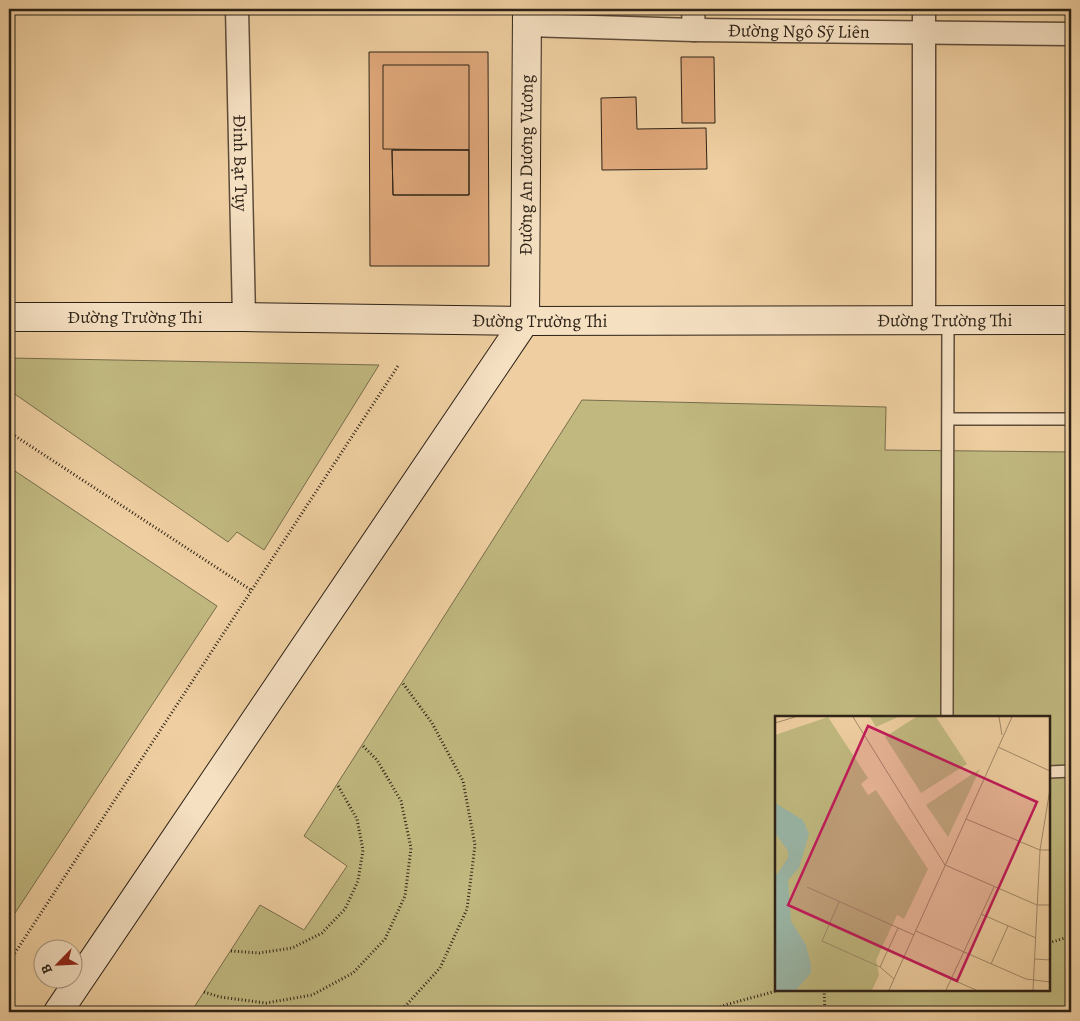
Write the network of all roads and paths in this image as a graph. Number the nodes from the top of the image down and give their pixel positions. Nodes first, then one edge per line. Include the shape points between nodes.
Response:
1 (237, 9) edge
2 (924, 9) edge
3 (527, 17) edge
4 (694, 20) edge
5 (925, 32) junction
6 (1071, 34) edge
7 (9, 317) edge
8 (244, 317) junction
9 (936, 319) junction
10 (1071, 320) edge
11 (525, 322) junction
12 (398, 366) dead end
13 (948, 419) junction
14 (1071, 419) edge
15 (9, 432) edge
16 (251, 590) junction
17 (402, 682) dead end
18 (947, 716) edge
19 (362, 745) dead end
20 (1071, 771) edge
21 (1050, 772) edge
22 (337, 784) dead end
23 (1071, 936) edge
24 (1050, 943) edge
25 (231, 950) dead end
26 (10, 956) edge
27 (9, 962) edge
28 (776, 991) edge
29 (824, 991) edge
30 (204, 992) dead end
31 (58, 1012) edge
32 (400, 1012) edge
33 (711, 1012) edge
34 (825, 1012) edge

1 - 8 street, Đinh Bạt Tụy
2 - 5 street
3 - 4 street, Đường Ngô Sỹ Liên
3 - 11 street, Đường An Dương Vương
4 - 5 street, Đường Ngô Sỹ Liên
5 - 6 street, Đường Ngô Sỹ Liên
5 - 9 street
7 - 8 street, Đường Trường Thi
8 - 11 street, Đường Trường Thi
9 - 10 street, Đường Trường Thi
9 - 11 street, Đường Trường Thi
9 - 13 lane
11 - 31 street
12 - 16 path
13 - 14 lane
13 - 18 lane
15 - 16 path
16 - 26 path
17 - 32 path via 432,723 463,781 475,845 467,909 440,968
19 - 30 path via 377,760 401,801 411,848 405,896 385,939 353,973 312,995 266,1004
20 - 21 lane
22 - 25 path via 357,819 362,850 358,881 344,909 322,933 292,948 260,954
23 - 24 path
26 - 27 path
28 - 33 path via 725,1004
29 - 34 path

